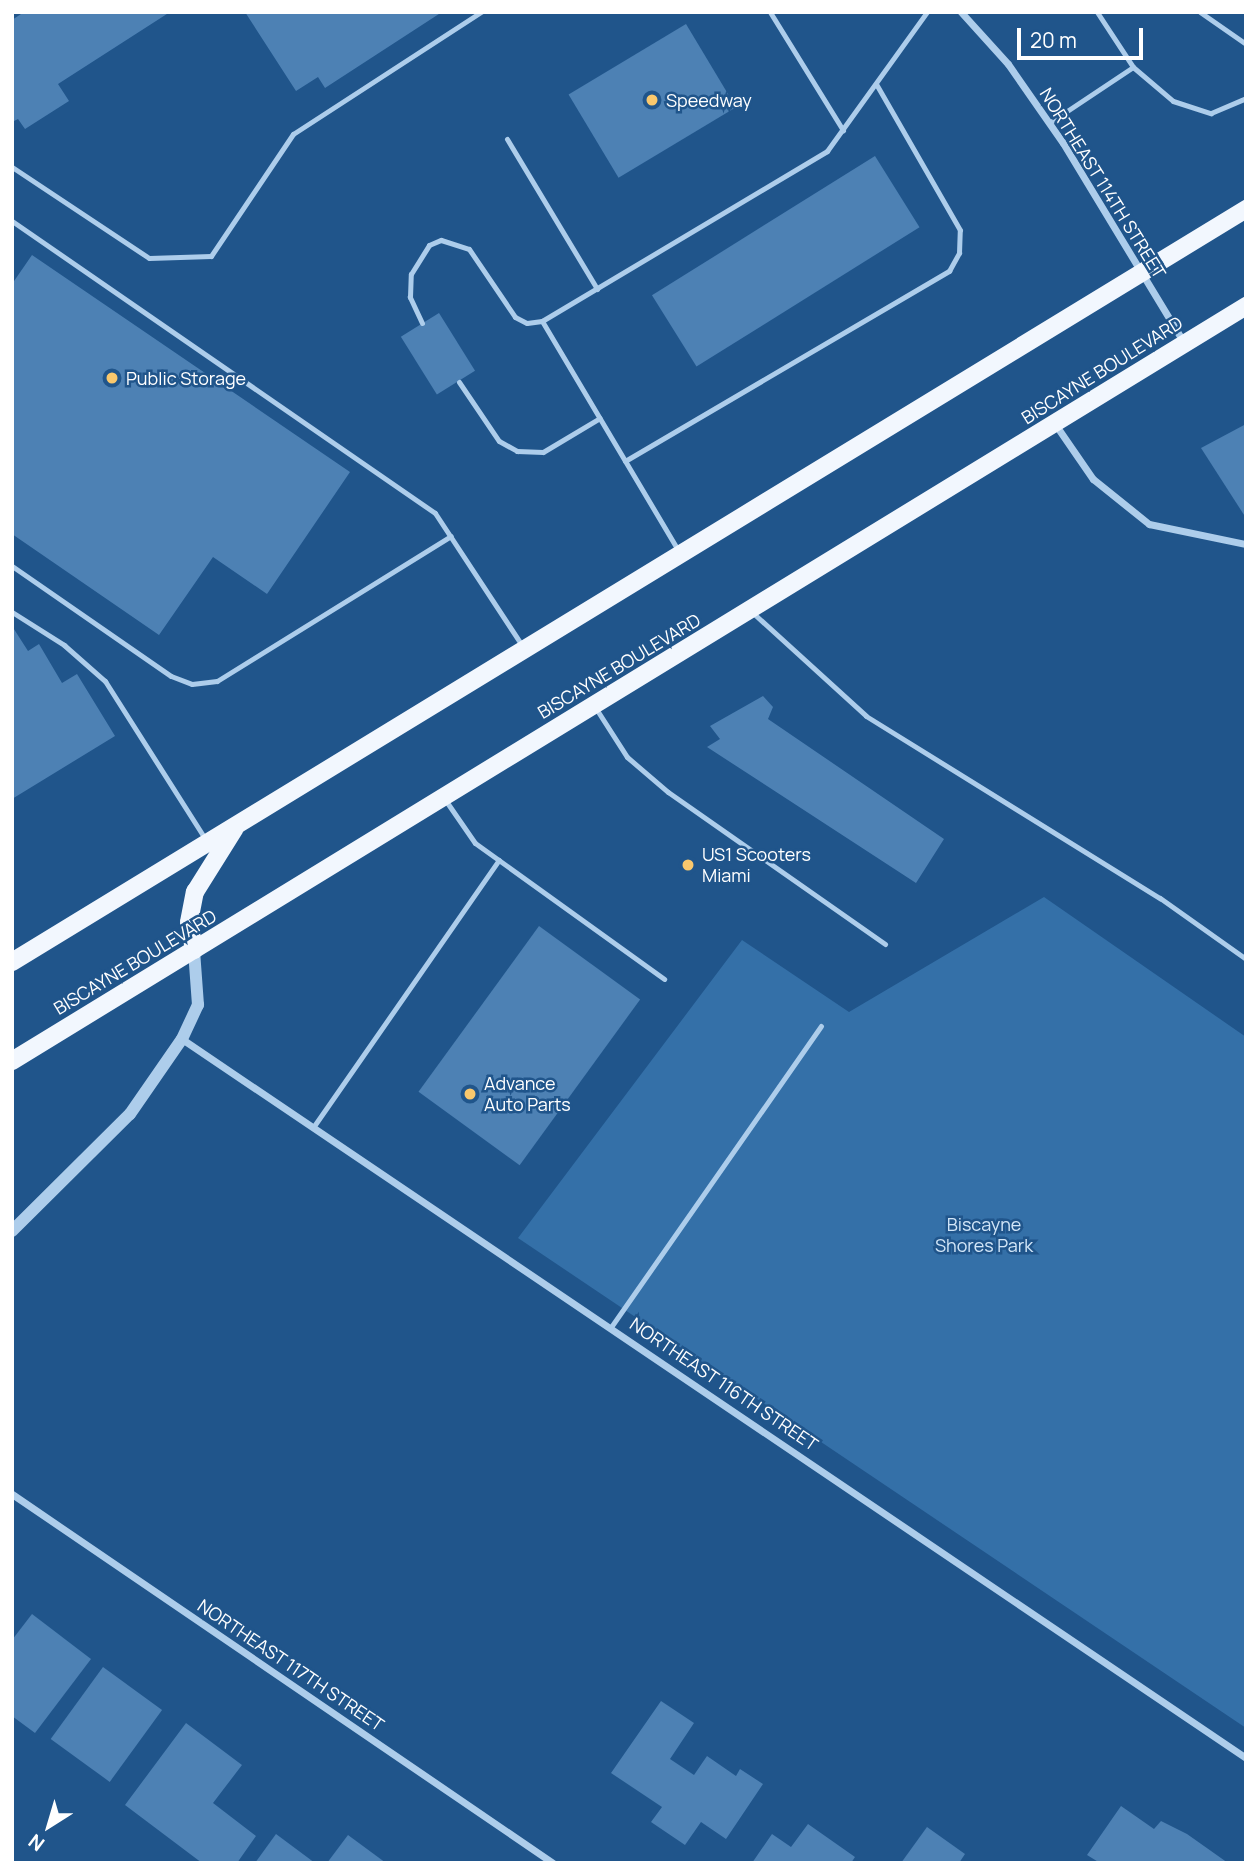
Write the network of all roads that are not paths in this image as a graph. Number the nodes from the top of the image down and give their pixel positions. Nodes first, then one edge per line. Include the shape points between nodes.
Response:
1 (481, 12) edge
2 (770, 12) edge
3 (927, 12) edge
4 (961, 12) edge
5 (1097, 12) edge
6 (1200, 12) edge
7 (1246, 44) edge
8 (1133, 67) junction
9 (876, 84) junction
10 (1246, 98) edge
11 (1049, 123) junction
12 (843, 130) junction
13 (507, 139) dead end
14 (12, 167) edge
15 (1246, 209) edge
16 (12, 220) edge
17 (1140, 273) junction
18 (597, 289) junction
19 (1246, 306) edge
20 (542, 321) junction
21 (422, 323) dead end
22 (1184, 343) junction
23 (459, 382) dead end
24 (600, 418) junction
25 (1055, 424) junction
26 (625, 461) junction
27 (451, 536) junction
28 (1246, 544) edge
29 (680, 553) junction
30 (12, 566) edge
31 (750, 611) junction
32 (12, 612) edge
33 (524, 649) junction
34 (594, 705) junction
35 (443, 797) junction
36 (237, 825) junction
37 (208, 842) junction
38 (499, 860) junction
39 (885, 944) dead end
40 (194, 950) junction
41 (1246, 959) edge
42 (12, 962) edge
43 (664, 979) dead end
44 (821, 1026) dead end
45 (182, 1039) junction
46 (12, 1061) edge
47 (314, 1126) junction
48 (12, 1231) edge
49 (611, 1327) junction
50 (12, 1494) edge
51 (1246, 1758) edge
52 (553, 1863) edge

1 - 14 lane via 293,134 211,256 149,258
2 - 12 lane
3 - 9 lane
4 - 11 street, NORTHEAST 114TH STREET via 1008,64
5 - 8 lane
6 - 7 lane
8 - 10 lane via 1191,110 1220,112
8 - 11 lane
9 - 12 lane
9 - 26 lane via 960,230 959,253 948,271
11 - 17 street, NORTHEAST 114TH STREET
12 - 18 lane via 827,151
13 - 18 lane
15 - 17 main road
16 - 27 lane via 406,489 435,513
17 - 22 street, NORTHEAST 114TH STREET
17 - 29 main road
18 - 20 lane
19 - 22 main road, BISCAYNE BOULEVARD
20 - 21 lane via 527,323 515,317 469,248 441,240 429,245 411,274 410,297
20 - 24 lane
22 - 25 main road, BISCAYNE BOULEVARD
23 - 24 lane via 499,441 517,451 543,452
24 - 26 lane
25 - 28 street via 1093,479 1149,524
25 - 31 main road, BISCAYNE BOULEVARD
26 - 29 lane
27 - 30 lane via 217,681 192,684 172,676
27 - 33 lane
29 - 33 main road
31 - 34 main road, BISCAYNE BOULEVARD
31 - 41 lane via 866,716 1160,898
32 - 37 lane via 73,653 104,681
33 - 36 main road
34 - 35 main road, BISCAYNE BOULEVARD
34 - 39 lane via 627,757 667,792
35 - 38 lane via 475,843
35 - 40 main road, BISCAYNE BOULEVARD
36 - 37 main road
36 - 40 main road via 195,892 189,922
37 - 42 main road
38 - 43 lane
38 - 47 lane
40 - 45 street via 198,1005
40 - 46 main road, BISCAYNE BOULEVARD
44 - 49 lane
45 - 47 street, NORTHEAST 116TH STREET
45 - 48 street via 130,1114
47 - 49 street, NORTHEAST 116TH STREET
49 - 51 street, NORTHEAST 116TH STREET
50 - 52 street, NORTHEAST 117TH STREET

